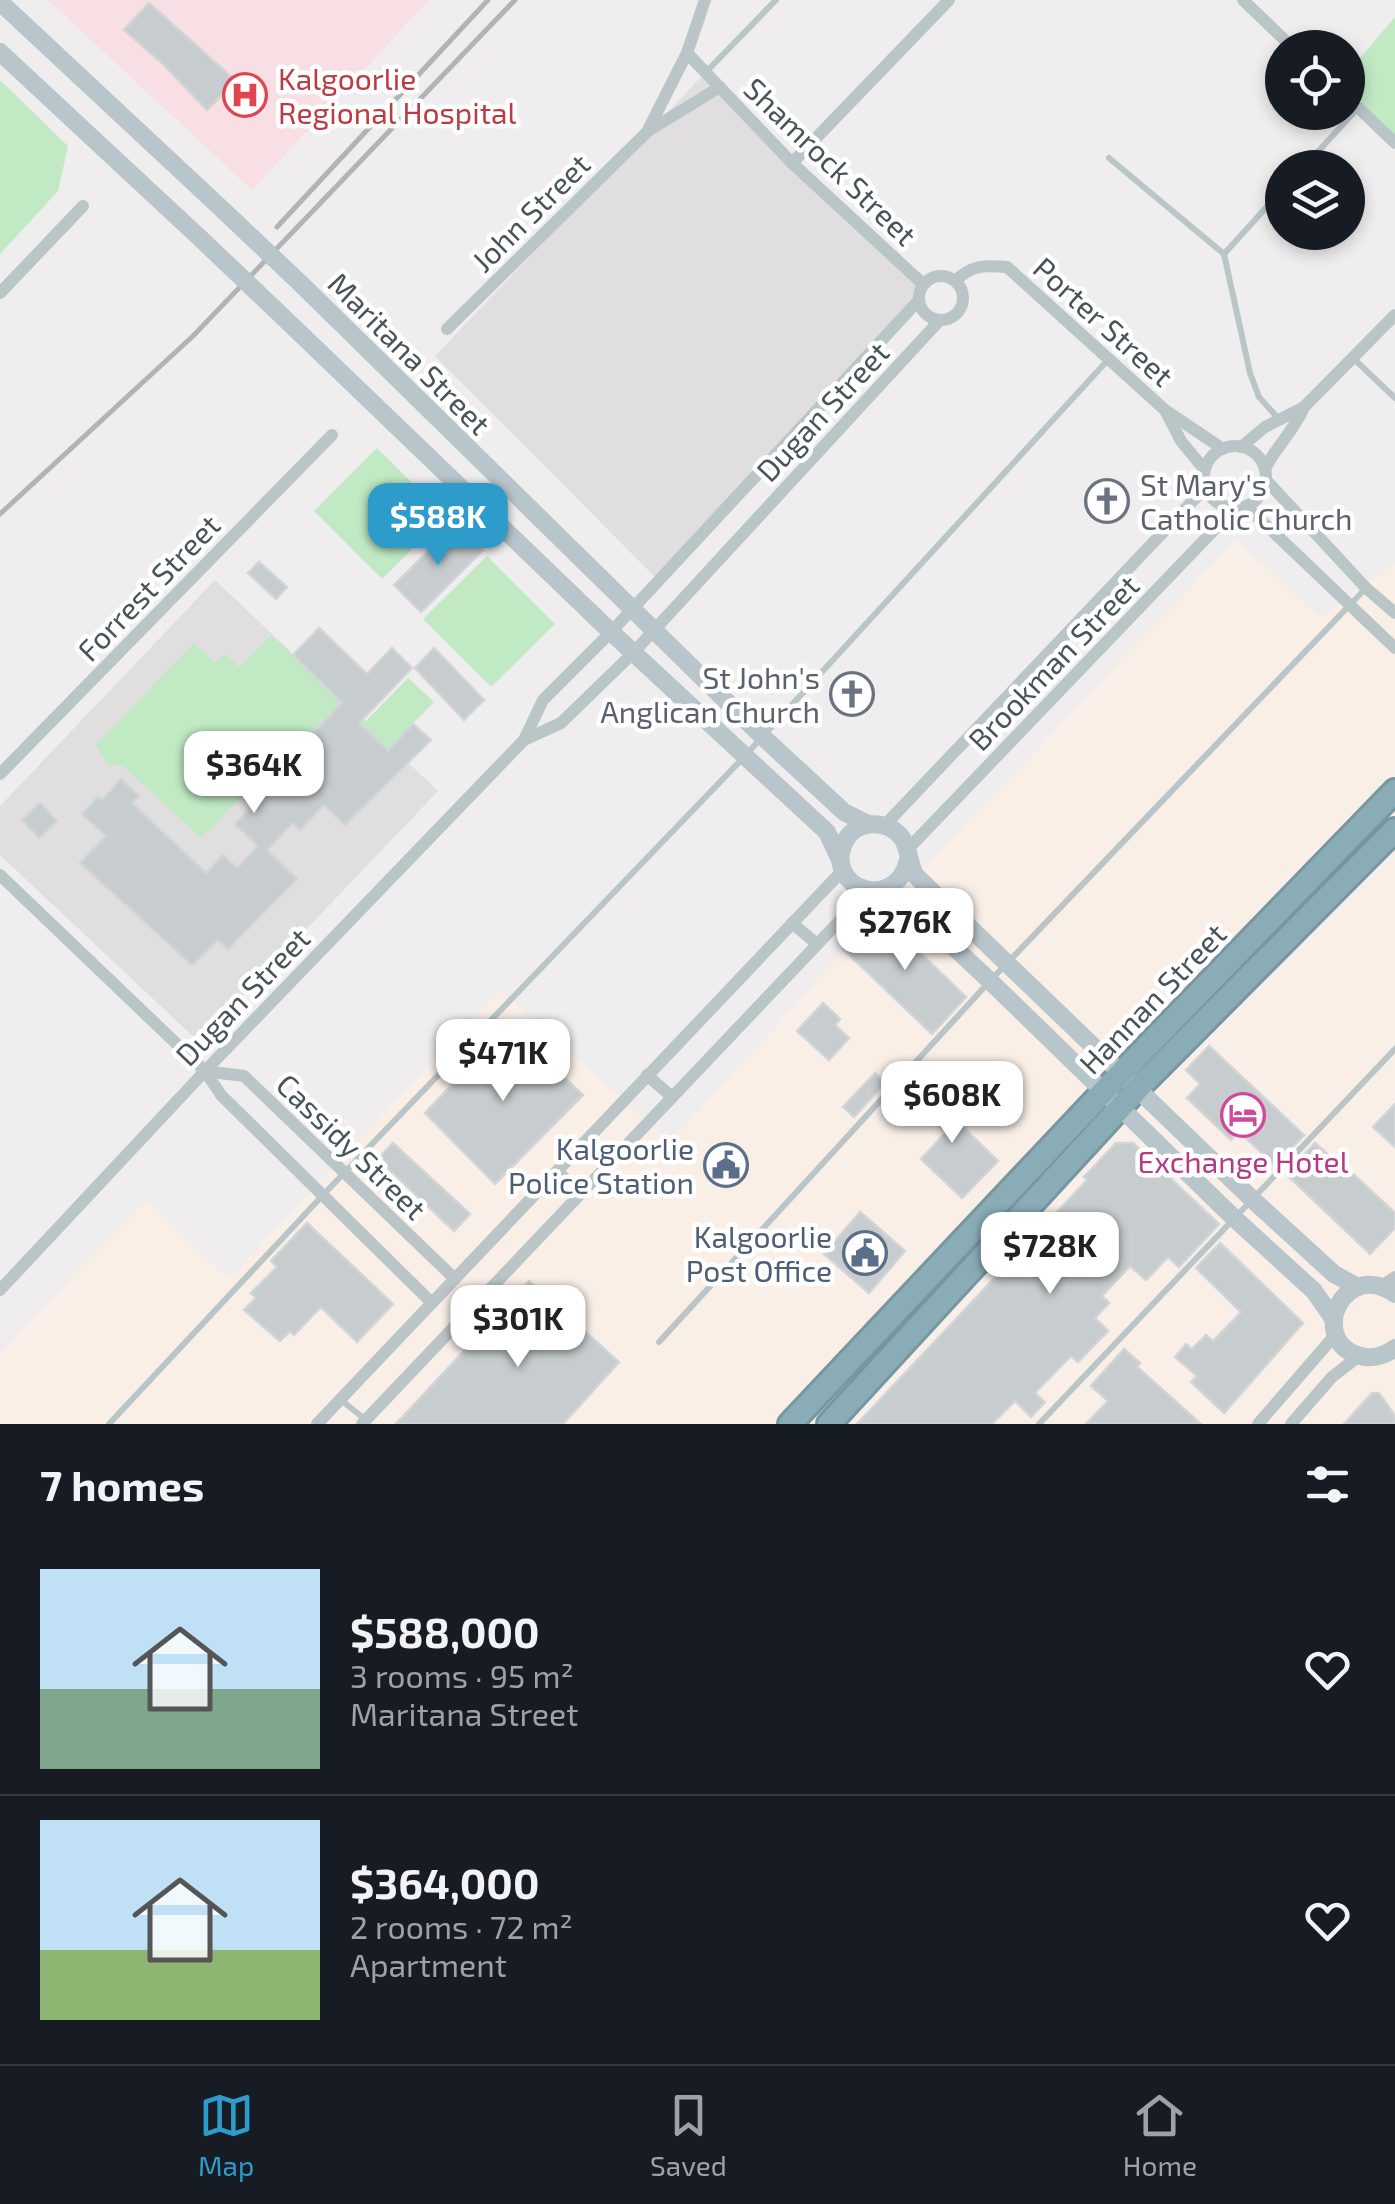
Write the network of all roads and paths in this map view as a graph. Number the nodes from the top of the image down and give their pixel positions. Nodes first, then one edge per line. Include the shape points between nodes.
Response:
1 (705, 0) edge
2 (776, 0) edge
3 (949, 0) edge
4 (1243, 0) edge
5 (0, 2) edge
6 (1274, 30) edge
7 (0, 52) edge
8 (687, 53) junction
9 (706, 72) junction
10 (720, 87) junction
11 (1365, 114) edge
12 (1332, 130) edge
13 (648, 131) junction
14 (1395, 143) edge
15 (1317, 150) edge
16 (1109, 158) dead end
17 (792, 163) junction
18 (83, 206) dead end
19 (1265, 209) edge
20 (1224, 254) junction
21 (956, 281) junction
22 (924, 284) junction
23 (0, 293) edge
24 (918, 300) junction
25 (1395, 315) edge
26 (940, 320) junction
27 (447, 330) dead end
28 (1110, 358) junction
29 (1354, 359) junction
30 (1395, 398) edge
31 (1304, 407) junction
32 (1164, 410) junction
33 (1278, 418) junction
34 (332, 434) dead end
35 (1240, 446) junction
36 (1223, 449) junction
37 (1204, 469) junction
38 (1265, 475) junction
39 (1205, 488) junction
40 (1240, 508) junction
41 (1366, 588) junction
42 (1349, 606) junction
43 (631, 610) junction
44 (1395, 613) edge
45 (652, 630) junction
46 (610, 632) junction
47 (1395, 648) edge
48 (633, 652) junction
49 (763, 737) junction
50 (524, 740) junction
51 (744, 757) junction
52 (0, 774) edge
53 (1395, 791) edge
54 (876, 825) junction
55 (1395, 830) edge
56 (907, 855) junction
57 (841, 865) junction
58 (0, 875) edge
59 (871, 891) junction
60 (792, 922) junction
61 (817, 944) junction
62 (1010, 963) junction
63 (990, 981) junction
64 (1395, 1049) edge
65 (205, 1071) junction
66 (647, 1076) junction
67 (1131, 1079) junction
68 (672, 1096) junction
69 (1113, 1098) junction
70 (559, 1169) junction
71 (344, 1172) junction
72 (584, 1190) junction
73 (322, 1195) junction
74 (1252, 1199) junction
75 (1234, 1218) junction
76 (455, 1278) junction
77 (1390, 1286) edge
78 (1358, 1287) junction
79 (0, 1290) edge
80 (432, 1303) junction
81 (1335, 1327) junction
82 (659, 1342) dead end
83 (1378, 1354) edge
84 (1395, 1370) edge
85 (340, 1399) junction
86 (364, 1422) edge
87 (109, 1424) edge
88 (317, 1424) edge
89 (790, 1424) edge
90 (830, 1424) edge
91 (1040, 1424) edge
92 (1258, 1424) edge
93 (1291, 1424) edge

1 - 8 street, John Street
2 - 9 lane
3 - 17 street
4 - 6 street
5 - 43 main road, Maritana Street, bridge via 301,284
7 - 46 main road, Maritana Street, bridge
8 - 9 street, Shamrock Street
8 - 13 street, John Street
9 - 10 street, Shamrock Street
10 - 13 street, John Street
10 - 17 street, Shamrock Street
11 - 14 street
12 - 15 lane
13 - 27 street, John Street
16 - 20 lane
17 - 22 street, Shamrock Street
18 - 23 street
19 - 20 lane
20 - 33 lane via 1250,373
21 - 22 street via 933,277
21 - 26 street via 962,290 959,310
21 - 28 street, Porter Street via 968,268 1007,268
22 - 24 street
24 - 26 street
24 - 43 street, Dugan Street
25 - 29 street
26 - 45 street, Dugan Street
28 - 32 street, Porter Street
28 - 49 lane
29 - 30 lane
29 - 31 street
31 - 33 street
31 - 38 street
32 - 36 street, Porter Street
32 - 37 street, Porter Street
33 - 35 street
34 - 52 street, Forrest Street
35 - 36 street
35 - 38 street via 1260,459
36 - 37 street
37 - 39 street
38 - 40 street via 1263,492
38 - 41 street
39 - 40 street via 1213,500
39 - 54 street, Brookman Street
40 - 42 street
40 - 56 street, Brookman Street
41 - 42 lane
41 - 44 street
42 - 47 street
42 - 62 lane
43 - 45 main road, Maritana Street
43 - 46 street, Dugan Street
45 - 48 street, Dugan Street
45 - 49 main road, Maritana Street
46 - 48 main road, Maritana Street
46 - 50 street, Dugan Street via 543,700
48 - 50 street, Dugan Street via 561,723
48 - 51 main road, Maritana Street
49 - 51 lane
49 - 54 main road, Maritana Street via 844,812
50 - 65 street, Dugan Street
51 - 57 main road, Maritana Street via 827,832
51 - 71 lane
53 - 67 highway, Hannan Street
54 - 56 main road via 902,839
54 - 57 main road via 847,837
55 - 67 highway, Hannan Street
56 - 59 main road via 898,880
56 - 62 main road via 915,875
57 - 59 main road via 848,879
57 - 60 street
58 - 65 street, Cassidy Street
59 - 61 street
59 - 63 main road via 906,902
60 - 61 street
60 - 66 street
61 - 68 street
62 - 63 lane
62 - 67 main road
63 - 69 main road
63 - 82 lane
64 - 74 lane
65 - 71 street, Cassidy Street via 244,1076
65 - 73 street, Cassidy Street
65 - 79 street, Dugan Street
66 - 68 street
66 - 70 street
67 - 69 highway, Hannan Street
67 - 74 main road
68 - 72 street
69 - 75 main road
69 - 89 highway, Hannan Street
69 - 90 highway, Hannan Street
70 - 72 lane
70 - 76 street
71 - 73 lane
71 - 76 street, Cassidy Street
72 - 86 street
73 - 80 street, Cassidy Street
73 - 87 lane
74 - 75 lane
74 - 78 main road via 1334,1274
75 - 81 main road via 1314,1291
75 - 91 lane
76 - 80 street
77 - 78 main road
78 - 81 main road via 1342,1297
80 - 85 street
81 - 83 main road via 1347,1349
81 - 92 street
83 - 84 main road
83 - 93 street via 1332,1377
85 - 86 lane
85 - 88 street

